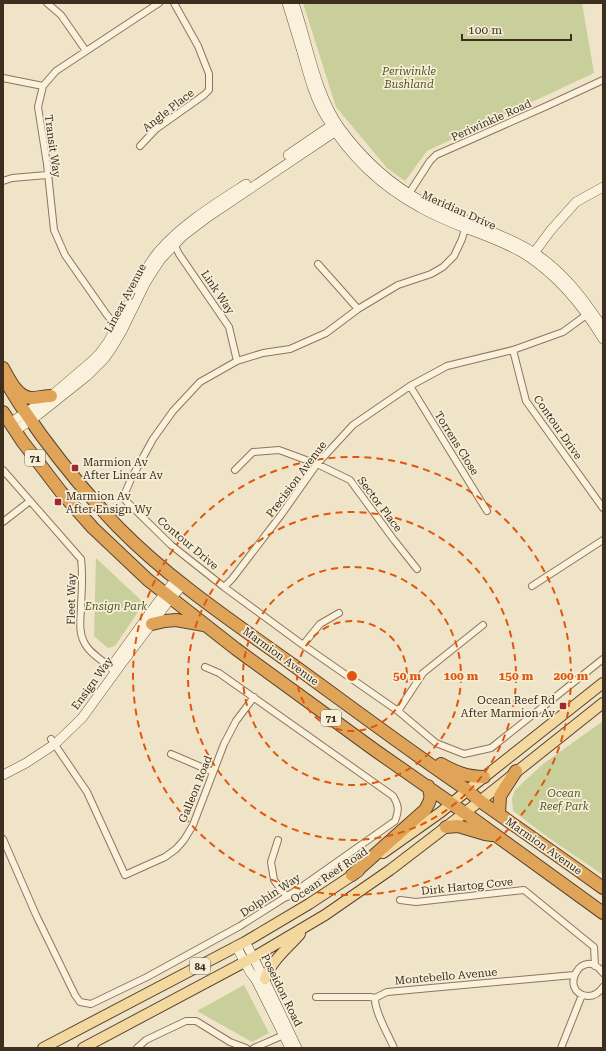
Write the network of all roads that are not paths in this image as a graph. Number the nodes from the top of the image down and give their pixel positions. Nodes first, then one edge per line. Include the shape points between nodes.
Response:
1 (47, 3) edge
2 (159, 3) edge
3 (174, 3) edge
4 (287, 3) edge
5 (294, 3) edge
6 (86, 51) junction
7 (3, 78) edge
8 (603, 80) edge
9 (43, 86) junction
10 (336, 127) junction
11 (140, 146) dead end
12 (47, 175) junction
13 (3, 181) edge
14 (603, 187) edge
15 (407, 196) junction
16 (466, 225) junction
17 (172, 242) junction
18 (532, 256) junction
19 (318, 264) dead end
20 (358, 309) junction
21 (589, 312) junction
22 (603, 328) edge
23 (119, 329) junction
24 (603, 339) edge
25 (513, 350) junction
26 (237, 361) junction
27 (3, 368) edge
28 (3, 377) edge
29 (410, 386) junction
30 (51, 396) junction
31 (28, 416) junction
32 (9, 422) edge
33 (317, 464) junction
34 (3, 470) edge
35 (235, 470) dead end
36 (30, 501) junction
37 (603, 508) edge
38 (487, 512) dead end
39 (3, 522) edge
40 (603, 540) edge
41 (417, 569) dead end
42 (179, 582) junction
43 (532, 586) dead end
44 (224, 587) junction
45 (168, 596) junction
46 (339, 613) dead end
47 (152, 624) junction
48 (483, 625) dead end
49 (207, 626) junction
50 (303, 645) junction
51 (603, 659) edge
52 (205, 666) dead end
53 (113, 669) junction
54 (603, 683) edge
55 (254, 696) junction
56 (603, 702) edge
57 (398, 711) junction
58 (370, 721) junction
59 (53, 742) junction
60 (171, 754) dead end
61 (3, 769) edge
62 (516, 771) junction
63 (213, 772) junction
64 (3, 775) edge
65 (484, 777) junction
66 (428, 786) junction
67 (467, 790) junction
68 (480, 801) junction
69 (451, 804) junction
70 (464, 812) junction
71 (499, 814) junction
72 (446, 827) junction
73 (497, 836) junction
74 (3, 839) edge
75 (278, 840) dead end
76 (352, 875) junction
77 (603, 888) edge
78 (287, 897) junction
79 (400, 900) dead end
80 (603, 912) edge
81 (305, 927) junction
82 (241, 944) junction
83 (250, 960) junction
84 (595, 966) junction
85 (603, 973) edge
86 (574, 975) junction
87 (265, 979) junction
88 (603, 988) edge
89 (582, 995) junction
90 (316, 997) dead end
91 (375, 998) junction
92 (287, 1034) junction
93 (44, 1048) edge
94 (83, 1048) edge
95 (137, 1048) edge
96 (246, 1048) edge
97 (254, 1048) edge
98 (290, 1048) edge
99 (297, 1048) edge
100 (394, 1048) edge
101 (561, 1048) edge

1 - 6 street via 61,15
2 - 6 street, Transit Way
3 - 11 street, Angle Place via 198,46 209,74 210,90 156,129
4 - 10 street, Meridian Drive via 312,87 325,117
5 - 10 street, Meridian Drive via 321,90
6 - 9 street, Transit Way via 56,71
7 - 9 street
8 - 15 street, Periwinkle Road via 436,155
9 - 12 street, Transit Way via 38,107
10 - 15 street, Meridian Drive via 378,171
10 - 17 street, Linear Avenue
12 - 13 street
12 - 23 street, Transit Way via 54,230 65,255
14 - 18 street via 576,202
15 - 16 street, Meridian Drive via 423,201
16 - 18 street, Meridian Drive
16 - 20 street, Contour Drive via 454,256 443,267 432,274 398,285
17 - 23 street, Linear Avenue
17 - 26 street, Link Way via 229,327
18 - 21 street, Meridian Drive
19 - 20 street
20 - 26 street, Contour Drive via 326,333 290,349 263,353
21 - 22 street, Meridian Drive
21 - 24 street, Meridian Drive
21 - 25 street, Precision Avenue via 563,332
23 - 30 street, Linear Avenue via 92,361
23 - 31 street, Linear Avenue via 112,348 96,367 38,416
25 - 29 street, Precision Avenue via 447,366
25 - 37 street, Contour Drive via 526,401
26 - 44 street, Contour Drive via 200,382 173,411 153,439 123,498 170,545
27 - 30 highway via 20,393 30,398
28 - 31 highway, Marmion Avenue / 71
29 - 33 street, Precision Avenue via 353,425
29 - 38 street, Torrens Close
30 - 31 street, Linear Avenue
31 - 32 street, Linear Avenue
31 - 42 highway, Marmion Avenue / 71 via 95,502 119,528
32 - 45 highway, Marmion Avenue / 71 via 61,492 93,528
33 - 35 street, Sector Place via 279,450 253,452
33 - 41 street, Sector Place via 350,480
33 - 44 street, Precision Avenue via 281,516
34 - 36 street, Fleet Way
36 - 39 street
36 - 53 street, Fleet Way via 81,559 80,629 83,640 93,653
40 - 43 street
42 - 45 street, Ensign Way
42 - 58 highway, Marmion Avenue / 71
44 - 50 street, Contour Drive
45 - 47 street, Ensign Way
45 - 49 highway, Marmion Avenue / 71
45 - 53 street, Ensign Way
46 - 50 street via 320,624
47 - 49 highway via 176,620
47 - 53 street, Ensign Way
48 - 57 street via 423,673
49 - 66 highway, Marmion Avenue / 71 via 376,751
50 - 57 street, Contour Drive
51 - 57 street, Contour Drive via 491,748 464,754 436,743
52 - 55 street, Dolphin Way
53 - 59 street, Ensign Way
54 - 65 main road, Ocean Reef Road
55 - 63 street, Galleon Road via 236,721
55 - 78 street, Dolphin Way via 393,796 398,804 398,813 394,821
56 - 62 main road
58 - 65 highway via 392,728 453,771 473,777
58 - 67 highway, Marmion Avenue / 71
59 - 61 street, Ensign Way
59 - 63 street, Galleon Road via 87,792 125,875 165,857 184,840 193,825
59 - 64 street, Ensign Way via 31,760
60 - 63 street
62 - 68 main road
62 - 71 highway via 500,796
65 - 67 main road, Ocean Reef Road
66 - 69 highway, Marmion Avenue / 71
66 - 76 highway via 431,795 425,810
67 - 68 highway, Marmion Avenue / 71
67 - 69 main road, Ocean Reef Road
68 - 70 main road
68 - 71 highway, Marmion Avenue / 71
69 - 70 highway, Marmion Avenue / 71
69 - 76 main road, Ocean Reef Road / 84
70 - 72 main road, 84
70 - 73 highway, Marmion Avenue / 71
71 - 77 highway, Marmion Avenue / 71
72 - 73 highway via 458,826
72 - 81 main road, 84 via 344,903
73 - 80 highway, Marmion Avenue / 71
74 - 78 street, Dolphin Way via 36,915 74,995 80,1002 91,1004 147,977
75 - 78 street via 271,862 274,880
76 - 82 main road, Ocean Reef Road / 84
79 - 84 street, Dirk Hartog Cove via 416,902 524,890 594,947
81 - 83 main road, 84
81 - 87 main road via 274,962
82 - 83 street, Poseidon Road
82 - 93 main road, Ocean Reef Road / 84
83 - 87 street, Poseidon Road
83 - 92 street, Poseidon Road via 261,989
83 - 94 main road, 84
84 - 85 street
84 - 86 street via 581,966
86 - 89 street via 575,987
86 - 91 street, Montebello Avenue via 387,992
87 - 92 street, Poseidon Road
88 - 89 street via 594,995
89 - 101 street
90 - 91 street
91 - 100 street via 375,1005
92 - 97 street
92 - 98 street, Poseidon Road
92 - 99 street, Poseidon Road
95 - 96 street via 146,1040 186,1021 196,1021 230,1042

